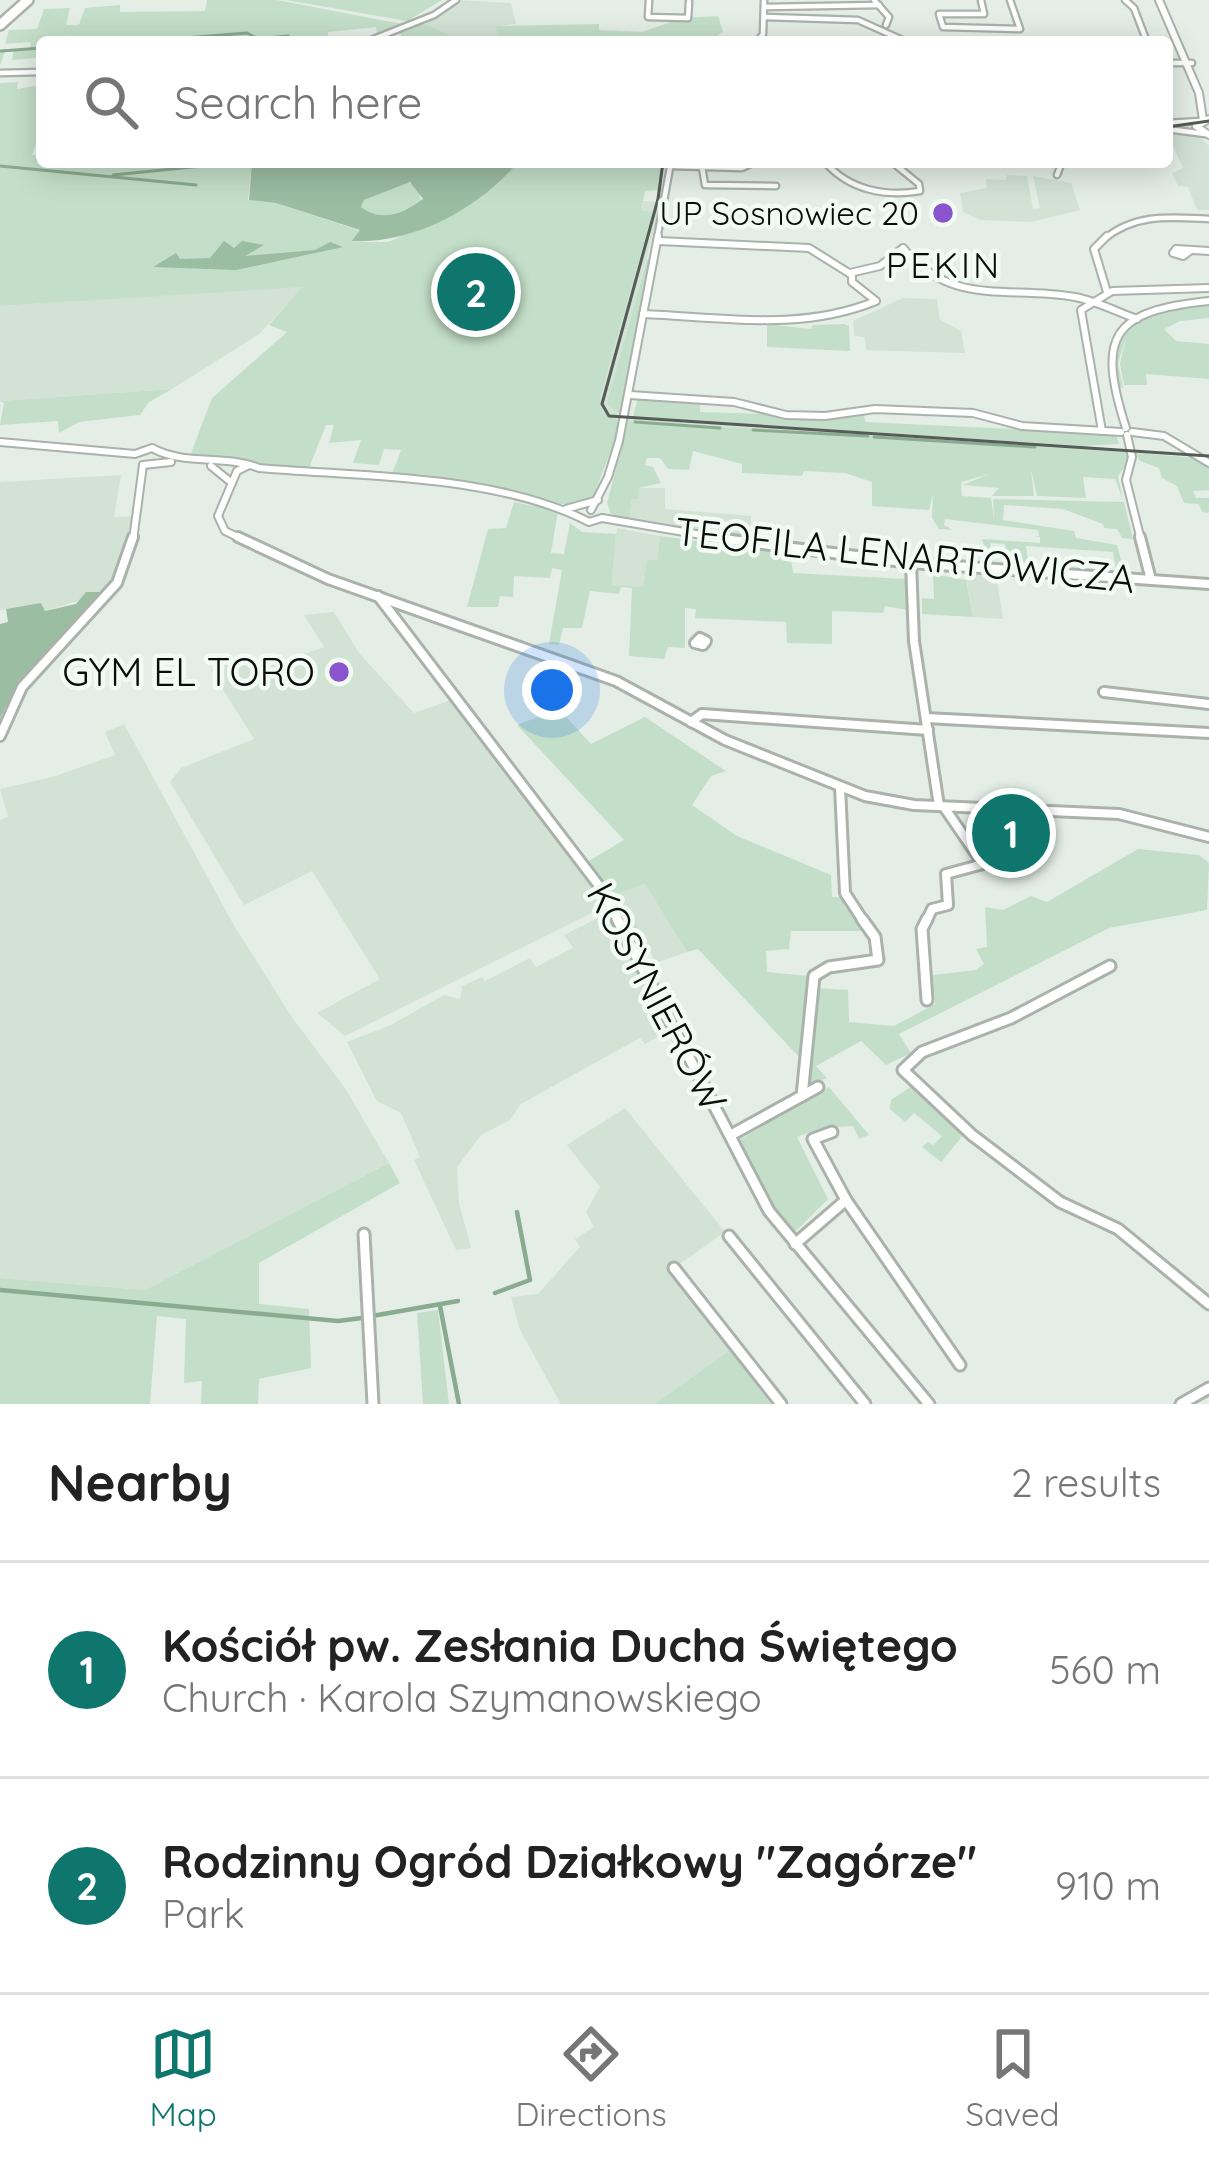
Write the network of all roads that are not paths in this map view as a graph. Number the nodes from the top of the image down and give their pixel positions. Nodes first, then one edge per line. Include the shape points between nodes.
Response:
1 (25, 0) edge
2 (456, 0) edge
3 (649, 0) edge
4 (981, 0) edge
5 (1010, 0) edge
6 (1125, 0) edge
7 (689, 2) edge
8 (1162, 2) edge
9 (876, 3) edge
10 (765, 4) edge
11 (765, 17) junction
12 (0, 22) edge
13 (886, 25) junction
14 (381, 36) edge
15 (759, 36) edge
16 (900, 36) edge
17 (1145, 36) edge
18 (1173, 63) edge
19 (1189, 63) junction
20 (36, 72) edge
21 (0, 73) edge
22 (1209, 100) edge
23 (1204, 120) edge
24 (1173, 125) edge
25 (1173, 127) edge
26 (1208, 135) edge
27 (669, 168) edge
28 (702, 168) edge
29 (828, 168) edge
30 (899, 168) edge
31 (1059, 168) edge
32 (1057, 175) dead end
33 (776, 186) dead end
34 (1209, 219) edge
35 (659, 241) junction
36 (1191, 250) dead end
37 (1209, 250) edge
38 (852, 276) junction
39 (1209, 288) edge
40 (1107, 292) junction
41 (1091, 302) junction
42 (1209, 302) edge
43 (643, 314) junction
44 (1137, 319) junction
45 (629, 395) junction
46 (1102, 431) junction
47 (1127, 432) junction
48 (0, 442) edge
49 (134, 454) junction
50 (162, 455) junction
51 (154, 463) junction
52 (1209, 463) edge
53 (143, 465) junction
54 (211, 466) junction
55 (234, 467) junction
56 (232, 483) junction
57 (598, 500) junction
58 (565, 509) junction
59 (592, 513) junction
60 (1145, 556) junction
61 (911, 563) junction
62 (1125, 578) junction
63 (1151, 580) junction
64 (1209, 584) edge
65 (377, 595) junction
66 (416, 610) junction
67 (398, 622) junction
68 (1104, 692) dead end
69 (1209, 704) edge
70 (926, 718) junction
71 (691, 722) junction
72 (928, 730) junction
73 (1209, 734) edge
74 (0, 736) edge
75 (840, 788) junction
76 (941, 807) junction
77 (1209, 837) edge
78 (1110, 966) dead end
79 (927, 1000) dead end
80 (818, 1088) dead end
81 (802, 1096) junction
82 (832, 1132) dead end
83 (731, 1135) junction
84 (846, 1200) junction
85 (364, 1234) dead end
86 (729, 1236) dead end
87 (795, 1244) junction
88 (674, 1268) dead end
89 (1209, 1304) edge
90 (959, 1365) dead end
91 (1209, 1388) edge
92 (373, 1404) edge
93 (781, 1404) edge
94 (865, 1404) edge
95 (929, 1404) edge
96 (1181, 1404) edge

1 - 12 highway
2 - 14 street
3 - 7 street via 648,16 688,18
4 - 5 street via 984,14 939,14 943,27 1020,29
6 - 17 street
8 - 19 main road
9 - 10 street
9 - 13 street via 889,17
10 - 11 street
11 - 13 street
11 - 15 street
13 - 16 street
18 - 19 street
19 - 22 main road
19 - 23 main road
20 - 21 street
23 - 24 street
23 - 26 main road via 1196,126
25 - 26 street
27 - 35 street
28 - 33 street via 705,185
29 - 30 street via 890,193 920,190
31 - 32 street
34 - 40 street via 1114,225 1094,249
35 - 38 street via 806,247
35 - 43 street
36 - 37 street
38 - 41 street via 903,248 955,289
38 - 43 street via 876,301 836,318
39 - 40 street
40 - 41 street
41 - 44 street
41 - 46 street via 1080,321
42 - 44 street
43 - 45 street
44 - 47 street via 1120,331 1109,357
45 - 46 street via 734,402 786,415 973,413 1022,426
45 - 57 street
46 - 47 street
47 - 52 street via 1164,436
47 - 60 street via 1126,480
48 - 49 street
49 - 50 street via 152,448
49 - 53 street
50 - 51 street
50 - 55 street
51 - 53 street
51 - 54 street
53 - 74 street via 123,572 22,682
54 - 55 street
54 - 56 street
55 - 56 street
55 - 58 street, TEOFILA LENARTOWICZA via 485,492
56 - 65 street via 218,516 223,529
57 - 58 street
57 - 59 street
58 - 59 street, TEOFILA LENARTOWICZA
59 - 61 street, TEOFILA LENARTOWICZA via 668,532
60 - 62 street
60 - 63 street
61 - 62 street, TEOFILA LENARTOWICZA
61 - 70 street
62 - 63 street, TEOFILA LENARTOWICZA
63 - 64 street, TEOFILA LENARTOWICZA
65 - 66 street
65 - 67 street, KOSYNIERÓW
66 - 67 street
66 - 71 street via 616,681
67 - 83 street, KOSYNIERÓW via 603,891
68 - 69 street
70 - 72 street
70 - 73 street
71 - 72 street via 702,714
71 - 75 street
72 - 76 street
75 - 76 street
75 - 81 street via 845,892 879,938 875,963 836,963 814,976
76 - 77 street via 1119,814
76 - 79 street via 982,862 946,874 948,905 930,912 922,939
78 - 89 street via 993,1028 932,1048 903,1070 987,1147 1060,1202 1118,1229
80 - 81 street
81 - 83 street
82 - 84 street via 813,1139
83 - 87 street, KOSYNIERÓW
84 - 87 street
84 - 90 street
85 - 92 street
86 - 94 street
87 - 95 street, KOSYNIERÓW
88 - 93 street
91 - 96 street

